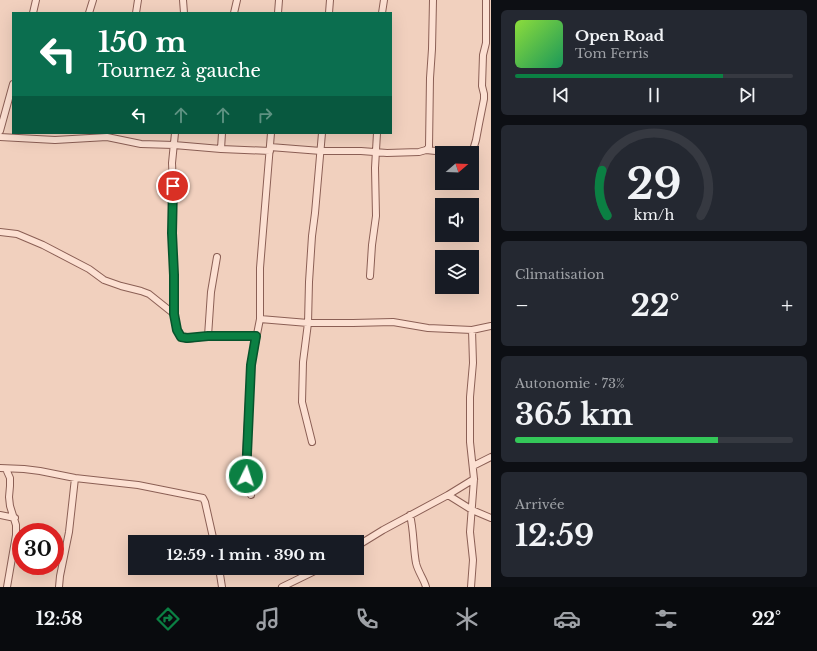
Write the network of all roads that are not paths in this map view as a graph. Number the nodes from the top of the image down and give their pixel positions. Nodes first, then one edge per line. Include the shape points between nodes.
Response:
1 (36, 0) edge
2 (92, 0) edge
3 (138, 0) edge
4 (183, 0) edge
5 (237, 0) edge
6 (279, 0) edge
7 (330, 0) edge
8 (384, 0) edge
9 (433, 0) edge
10 (486, 0) edge
11 (33, 12) edge
12 (89, 12) edge
13 (136, 12) edge
14 (184, 12) edge
15 (234, 12) edge
16 (278, 12) edge
17 (330, 12) edge
18 (382, 12) edge
19 (12, 88) edge
20 (0, 131) edge
21 (57, 134) edge
22 (175, 134) edge
23 (222, 134) edge
24 (271, 134) edge
25 (322, 134) edge
26 (377, 134) edge
27 (108, 135) edge
28 (0, 137) edge
29 (55, 140) junction
30 (174, 145) junction
31 (474, 146) edge
32 (221, 149) junction
33 (270, 149) junction
34 (426, 150) junction
35 (321, 151) junction
36 (435, 151) edge
37 (377, 152) junction
38 (0, 232) edge
39 (217, 257) dead end
40 (370, 276) dead end
41 (174, 314) junction
42 (260, 319) junction
43 (308, 323) junction
44 (491, 326) edge
45 (472, 330) junction
46 (208, 336) junction
47 (256, 336) junction
48 (312, 442) dead end
49 (491, 457) edge
50 (473, 466) junction
51 (3, 469) edge
52 (75, 478) junction
53 (474, 479) junction
54 (251, 495) dead end
55 (448, 495) junction
56 (472, 510) junction
57 (0, 515) edge
58 (410, 515) junction
59 (15, 518) junction
60 (491, 518) edge
61 (212, 535) edge
62 (364, 542) edge
63 (220, 575) edge
64 (307, 575) edge
65 (7, 587) edge
66 (59, 587) edge
67 (222, 587) edge
68 (282, 587) edge
69 (426, 587) edge
70 (471, 587) edge

1 - 11 street
2 - 12 street
3 - 13 street
4 - 14 street
5 - 15 street
6 - 16 street
7 - 17 street
8 - 18 street
9 - 34 street via 429,147
10 - 31 street via 482,86 484,99
19 - 20 street
21 - 29 street
22 - 30 street
23 - 32 street
24 - 33 street
25 - 35 street
26 - 37 street
27 - 29 street
27 - 30 street via 141,144
28 - 29 street
30 - 32 street
30 - 41 street
32 - 33 street
33 - 35 street
33 - 42 street via 260,268
34 - 36 street
34 - 37 street
35 - 37 street
35 - 43 street via 312,236
37 - 40 street via 376,216
38 - 41 street via 17,234 89,269 104,280 142,291
39 - 46 street
41 - 46 street via 181,337
42 - 43 street
42 - 47 street
43 - 45 street via 393,322 428,328
43 - 48 street via 303,362 302,402
44 - 45 street
45 - 50 street via 470,442
46 - 47 street
47 - 54 street via 251,365 246,476
49 - 50 street
50 - 53 street
51 - 52 street via 40,471
51 - 59 street via 10,478 10,506
52 - 61 street via 138,485 203,498
52 - 66 street
53 - 55 street
53 - 56 street
55 - 56 street
55 - 58 street
56 - 60 street
56 - 70 street
57 - 59 street
58 - 62 street
58 - 69 street via 416,562
59 - 65 street via 16,535
63 - 67 street
64 - 68 street

